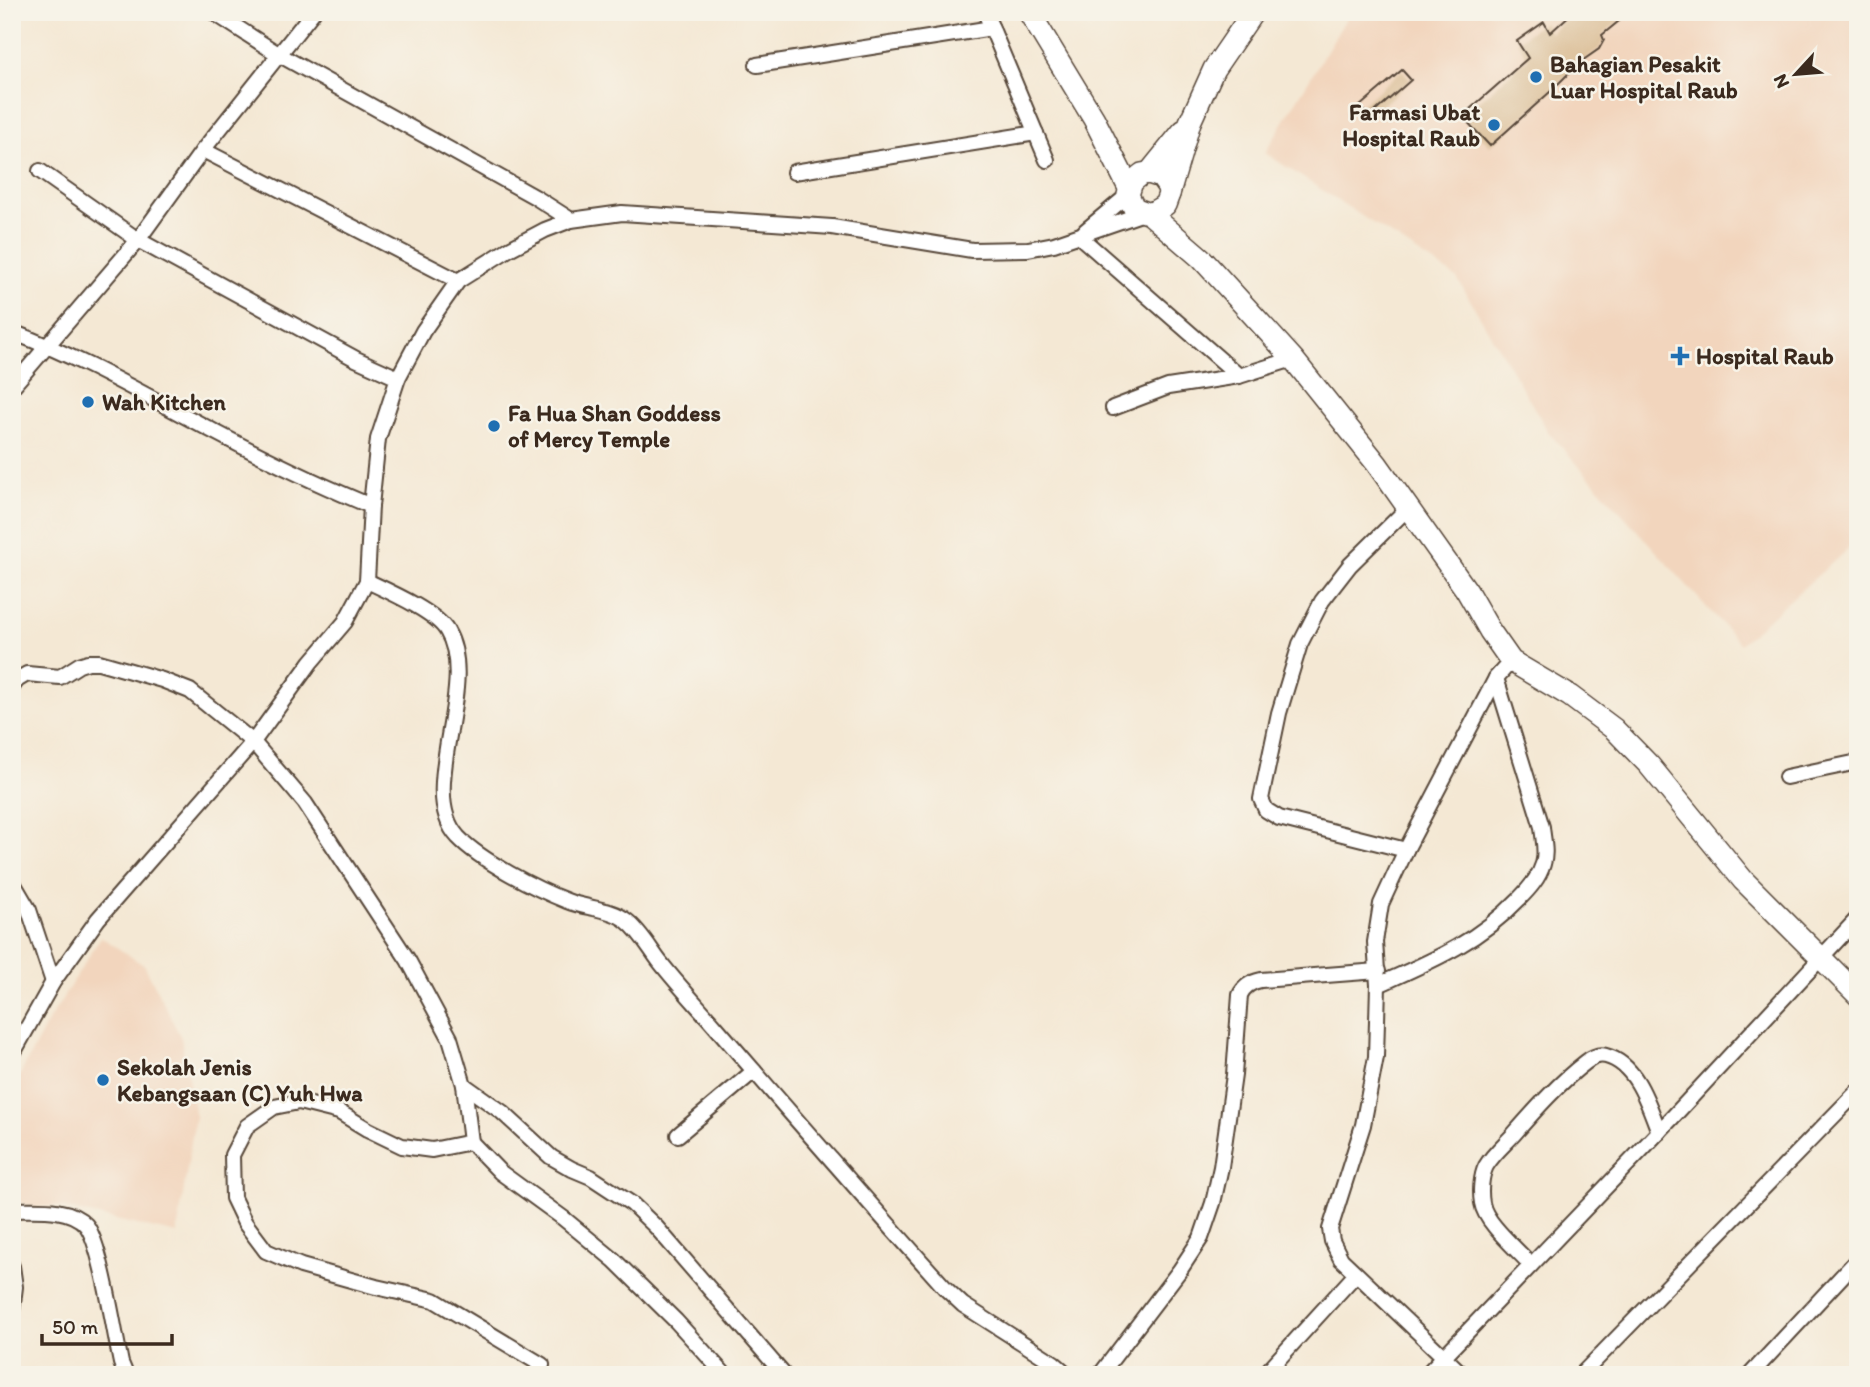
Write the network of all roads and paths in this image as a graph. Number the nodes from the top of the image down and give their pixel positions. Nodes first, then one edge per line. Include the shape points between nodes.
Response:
1 (213, 12) edge
2 (313, 12) edge
3 (985, 12) edge
4 (1029, 12) edge
5 (1253, 12) edge
6 (992, 28) junction
7 (278, 54) junction
8 (757, 65) dead end
9 (1190, 122) junction
10 (1036, 133) junction
11 (203, 150) junction
12 (1047, 160) dead end
13 (40, 171) dead end
14 (794, 172) dead end
15 (1137, 182) junction
16 (1168, 197) junction
17 (1147, 214) junction
18 (571, 220) junction
19 (1079, 236) junction
20 (138, 240) junction
21 (1200, 258) junction
22 (458, 281) junction
23 (12, 332) edge
24 (49, 346) junction
25 (1293, 359) junction
26 (1239, 376) junction
27 (398, 378) junction
28 (12, 387) edge
29 (1113, 408) dead end
30 (371, 506) junction
31 (1408, 508) junction
32 (368, 581) junction
33 (1511, 661) junction
34 (1496, 678) junction
35 (12, 687) edge
36 (253, 742) junction
37 (1858, 762) edge
38 (1786, 777) dead end
39 (1406, 850) junction
40 (12, 881) edge
41 (1858, 918) edge
42 (1821, 957) junction
43 (1378, 978) junction
44 (53, 982) junction
45 (1858, 995) edge
46 (12, 1055) edge
47 (754, 1071) junction
48 (464, 1085) junction
49 (1858, 1091) edge
50 (1659, 1132) junction
51 (678, 1135) dead end
52 (471, 1142) junction
53 (12, 1210) edge
54 (1858, 1259) edge
55 (1531, 1265) junction
56 (12, 1266) edge
57 (1356, 1275) junction
58 (12, 1311) edge
59 (1443, 1356) junction
60 (542, 1365) dead end
61 (126, 1375) edge
62 (725, 1375) edge
63 (784, 1375) edge
64 (1068, 1375) edge
65 (1100, 1375) edge
66 (1264, 1375) edge
67 (1426, 1375) edge
68 (1463, 1375) edge
69 (1581, 1375) edge
70 (1750, 1375) edge

1 - 7 street
2 - 7 street
3 - 6 street
4 - 15 street
5 - 9 street via 1214,69
6 - 8 street
6 - 10 street
7 - 11 street
7 - 18 street
9 - 15 street
9 - 16 street
10 - 12 street
10 - 14 street
11 - 20 street
11 - 22 street
13 - 20 street
15 - 16 street via 1161,177
15 - 17 street via 1134,208
15 - 19 street
16 - 17 street via 1160,210
16 - 21 street
17 - 19 street
17 - 21 street
18 - 19 street via 622,213 699,217 832,227 972,250 1028,249
18 - 22 street via 509,248
19 - 26 street
20 - 24 street
20 - 27 street
21 - 25 street
22 - 27 street
23 - 24 street
24 - 28 street
24 - 30 street
25 - 26 street
25 - 31 street
26 - 29 street via 1168,387
27 - 30 street via 379,439
30 - 32 street
31 - 33 street
31 - 39 street via 1350,565 1322,601 1289,677 1261,791 1263,806 1279,818
32 - 36 street via 345,622
32 - 47 street via 436,620 447,630 454,649 456,674 442,790 447,818 458,836 486,859 568,902 628,921
33 - 34 street
33 - 42 street via 1614,729 1744,880
34 - 39 street
34 - 43 street via 1542,827 1544,863 1527,892 1480,935 1456,950
35 - 36 street via 27,674 60,677 88,662 99,662 190,691
36 - 44 street via 98,919
36 - 48 street via 305,803 408,960 450,1038
37 - 38 street
39 - 43 street via 1381,904 1375,942
40 - 44 street via 29,911
41 - 42 street
42 - 45 street
42 - 50 street
43 - 57 street via 1376,1057 1363,1125 1330,1229 1341,1259
43 - 65 street via 1261,981 1243,990 1221,1167 1201,1238
44 - 46 street
47 - 51 street
47 - 64 street via 946,1289
48 - 52 street
48 - 63 street via 551,1157 632,1204
49 - 69 street
50 - 55 street
50 - 55 street via 1633,1077 1608,1056 1588,1060 1537,1108 1493,1156 1481,1187 1486,1216
52 - 60 street via 432,1150 402,1146 340,1112 299,1102 274,1107 247,1126 232,1155 233,1198 267,1251 301,1266 434,1300
52 - 62 street via 500,1172 614,1260
53 - 61 street via 52,1211 85,1224 98,1256
54 - 70 street
55 - 59 street
56 - 58 street
57 - 59 street
57 - 66 street
59 - 67 street
59 - 68 street

